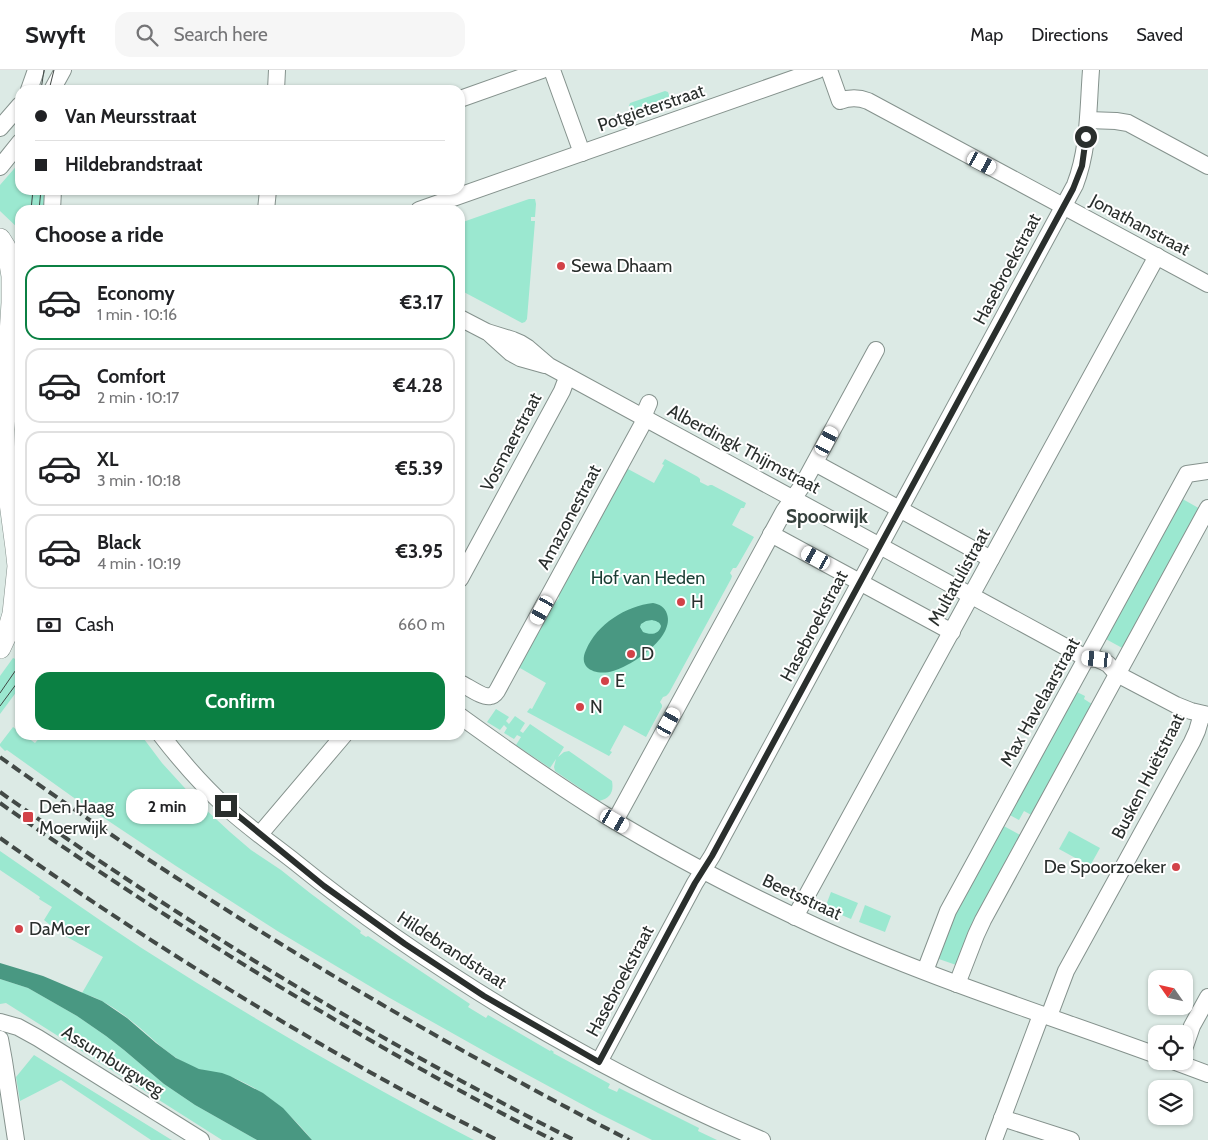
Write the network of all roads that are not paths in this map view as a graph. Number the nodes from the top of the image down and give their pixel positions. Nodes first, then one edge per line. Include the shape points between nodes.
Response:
1 (36, 70) edge
2 (64, 70) edge
3 (278, 70) edge
4 (542, 70) edge
5 (552, 70) edge
6 (818, 70) edge
7 (830, 70) edge
8 (1091, 70) edge
9 (31, 85) edge
10 (55, 85) edge
11 (276, 85) edge
12 (465, 97) edge
13 (15, 108) edge
14 (1088, 120) junction
15 (0, 128) edge
16 (15, 148) edge
17 (582, 153) junction
18 (0, 166) edge
19 (1208, 166) edge
20 (465, 194) edge
21 (462, 195) edge
22 (433, 205) edge
23 (1063, 207) junction
24 (0, 238) edge
25 (1157, 256) junction
26 (1208, 284) edge
27 (465, 321) edge
28 (876, 350) dead end
29 (567, 376) junction
30 (647, 410) junction
31 (814, 464) junction
32 (1208, 471) edge
33 (793, 498) junction
34 (1208, 508) edge
35 (900, 510) junction
36 (771, 534) junction
37 (15, 538) edge
38 (0, 544) edge
39 (880, 546) junction
40 (991, 559) junction
41 (465, 570) edge
42 (861, 582) junction
43 (15, 586) edge
44 (971, 595) junction
45 (8, 598) edge
46 (0, 626) edge
47 (952, 632) junction
48 (0, 648) edge
49 (1086, 658) junction
50 (1117, 674) junction
51 (467, 686) edge
52 (1205, 714) edge
53 (465, 720) edge
54 (165, 740) edge
55 (340, 740) edge
56 (615, 821) junction
57 (260, 834) junction
58 (702, 871) junction
59 (796, 917) junction
60 (925, 971) junction
61 (957, 984) junction
62 (1208, 997) edge
63 (1045, 1015) junction
64 (0, 1022) edge
65 (1193, 1025) edge
66 (0, 1039) edge
67 (1148, 1052) edge
68 (599, 1062) junction
69 (1193, 1066) edge
70 (1208, 1074) edge
71 (1002, 1118) junction
72 (16, 1140) edge
73 (201, 1140) edge
74 (762, 1140) edge
75 (994, 1140) edge
76 (1071, 1140) edge

1 - 9 street
2 - 10 street
3 - 11 street
4 - 12 street
5 - 17 street
6 - 17 street, Potgieterstraat
7 - 23 street, Jonathanstraat via 840,101 853,98 868,101
8 - 14 street, Hasebroekstraat
13 - 15 street
14 - 19 street via 1128,123
14 - 23 street, Hasebroekstraat via 1080,171
16 - 18 street
17 - 20 street, Potgieterstraat
21 - 22 street, Potgieterstraat
23 - 25 street, Jonathanstraat
23 - 35 street, Hasebroekstraat
24 - 37 main road via 10,258 12,276 4,430 5,465
25 - 26 street, Jonathanstraat
25 - 40 street, Multatulistraat
27 - 29 street, Alberdingk Thijmstraat via 520,343
28 - 31 street
29 - 30 street, Alberdingk Thijmstraat
29 - 41 street, Vosmaerstraat via 562,391
30 - 33 street, Alberdingk Thijmstraat
30 - 51 street, Amazonestraat via 642,425 499,688 495,694 485,696
31 - 33 street
31 - 35 street, Alberdingk Thijmstraat
32 - 49 street, Max Havelaarstraat via 1187,474
33 - 36 street
33 - 39 street, Alberdingk Thijmstraat
34 - 50 street
35 - 39 street, Hasebroekstraat
35 - 40 street, Alberdingk Thijmstraat
36 - 42 street
36 - 56 street
38 - 45 main road
39 - 42 street, Hasebroekstraat
39 - 44 street, Alberdingk Thijmstraat
40 - 44 street, Multatulistraat
42 - 47 street
42 - 58 street, Hasebroekstraat
43 - 45 main road
44 - 47 street, Multatulistraat
44 - 49 street, Alberdingk Thijmstraat
45 - 46 main road
45 - 48 main road via 14,610
47 - 59 street, Multatulistraat
49 - 50 street, Alberdingk Thijmstraat via 1108,664
49 - 60 street, Max Havelaarstraat via 948,911
50 - 52 street, Alberdingk Thijmstraat via 1176,706
50 - 61 street via 983,920
52 - 63 street, Busken Huëtstraat
53 - 56 street, Beetsstraat
54 - 57 street, Hildebrandstraat via 205,787
55 - 57 street
56 - 58 street, Beetsstraat
57 - 68 street, Hildebrandstraat via 324,886 420,954 484,996
58 - 59 street, Beetsstraat
58 - 68 street, Hasebroekstraat
59 - 60 street, Beetsstraat
60 - 61 street, Beetsstraat
61 - 63 street, Beetsstraat
62 - 65 street
63 - 67 street, Beetsstraat
63 - 71 street, Busken Huëtstraat
64 - 73 street, Assumburgweg via 38,1038
66 - 72 street
68 - 74 street, Hildebrandstraat
69 - 70 street
71 - 75 street, Busken Huëtstraat
71 - 76 street

